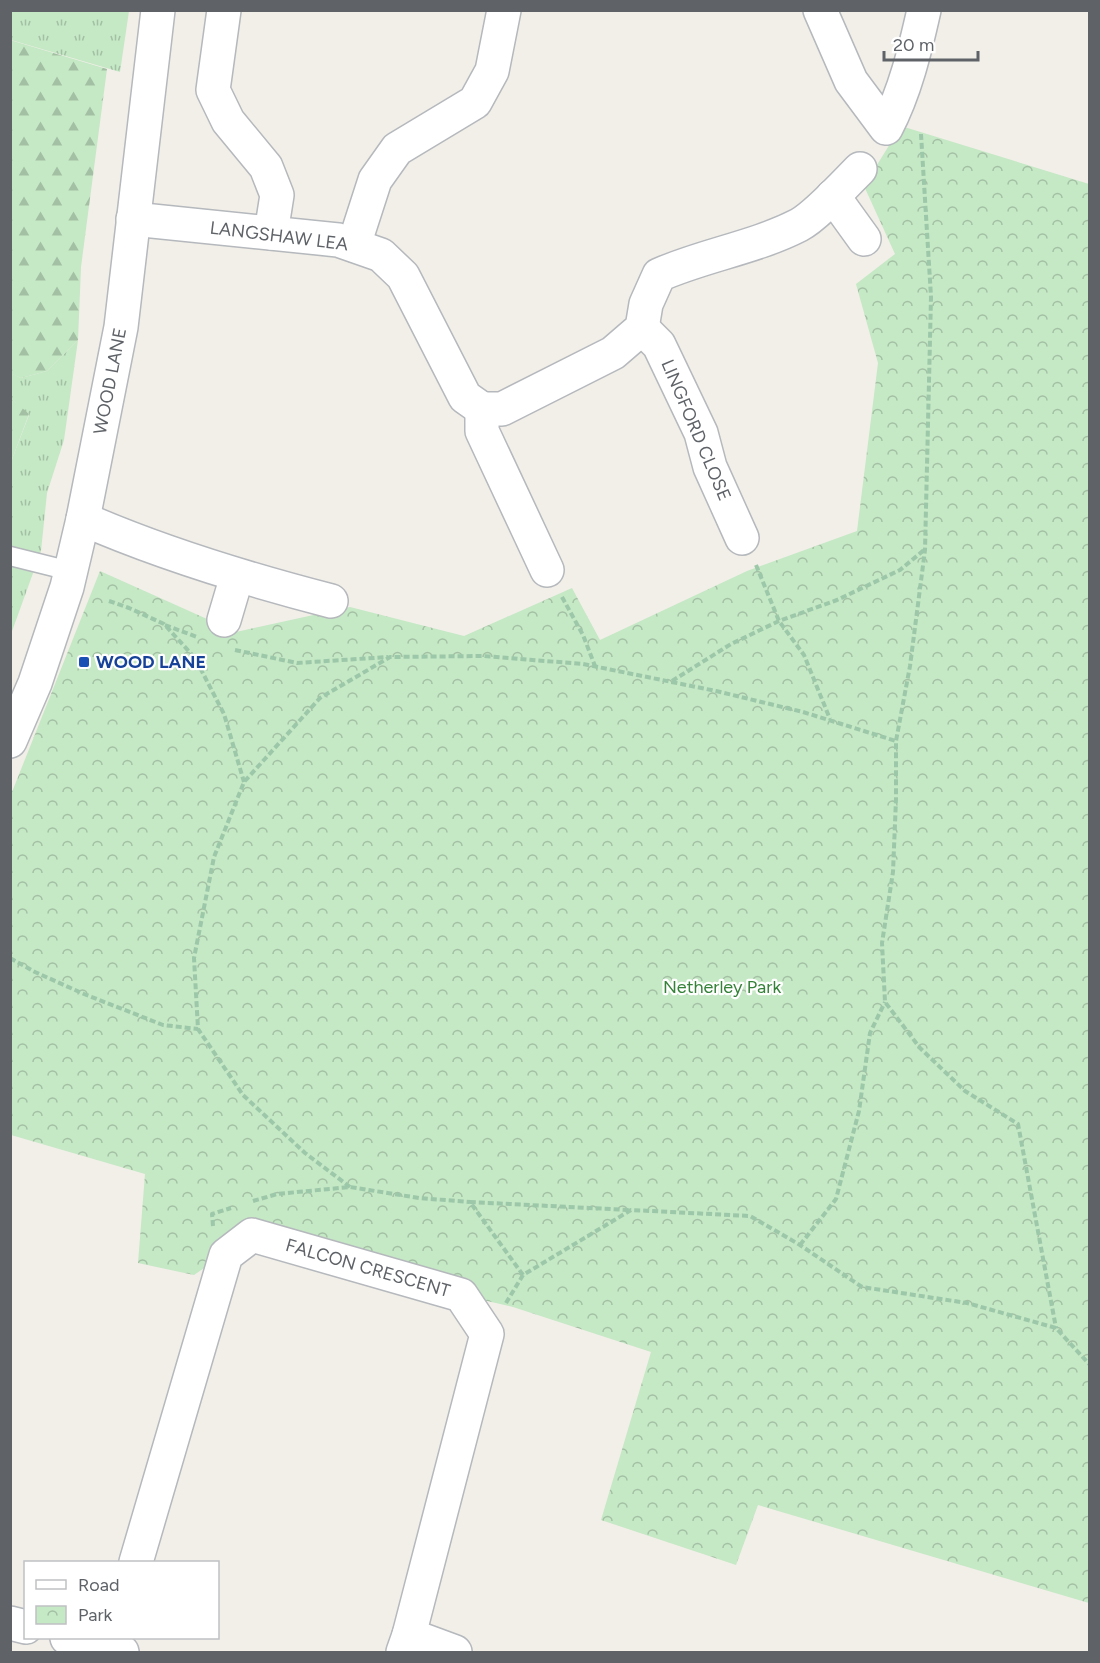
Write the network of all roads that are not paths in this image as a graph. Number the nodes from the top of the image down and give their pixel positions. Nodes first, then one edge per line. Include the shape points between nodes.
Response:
1 (158, 10) edge
2 (224, 10) edge
3 (504, 10) edge
4 (820, 10) edge
5 (924, 10) edge
6 (860, 169) dead end
7 (833, 196) junction
8 (133, 219) junction
9 (271, 233) junction
10 (864, 239) dead end
11 (354, 245) junction
12 (642, 328) junction
13 (482, 409) junction
14 (82, 519) junction
15 (742, 538) road end
16 (10, 556) edge
17 (547, 570) road end
18 (70, 571) junction
19 (237, 576) junction
20 (331, 601) dead end
21 (220, 636) road end
22 (10, 741) edge
23 (137, 1561) edge
24 (73, 1639) edge
25 (406, 1644) edge
26 (116, 1646) edge
27 (455, 1653) edge

1 - 8 street, WOOD LANE
2 - 9 street via 213,90 228,122 266,167 277,195
3 - 11 street via 492,70 475,102 397,149 375,180
4 - 5 street via 851,81 886,128 915,51
6 - 7 street
7 - 10 street
7 - 12 street via 801,224 659,275 646,304
8 - 9 street, LANGSHAW LEA
8 - 14 street, WOOD LANE via 121,327
9 - 11 street, LANGSHAW LEA
11 - 13 street, LANGSHAW LEA via 381,255 403,276 465,397
12 - 13 street via 613,353 502,409
12 - 15 street, LINGFORD CLOSE via 659,345 701,433 710,467
13 - 17 street via 482,431
14 - 18 street, WOOD LANE
14 - 19 street
16 - 18 lane
18 - 22 street, WOOD LANE via 35,683
19 - 20 street
19 - 21 street
23 - 25 street, FALCON CRESCENT via 226,1255 252,1235 461,1295 487,1334
24 - 26 street
25 - 27 street

